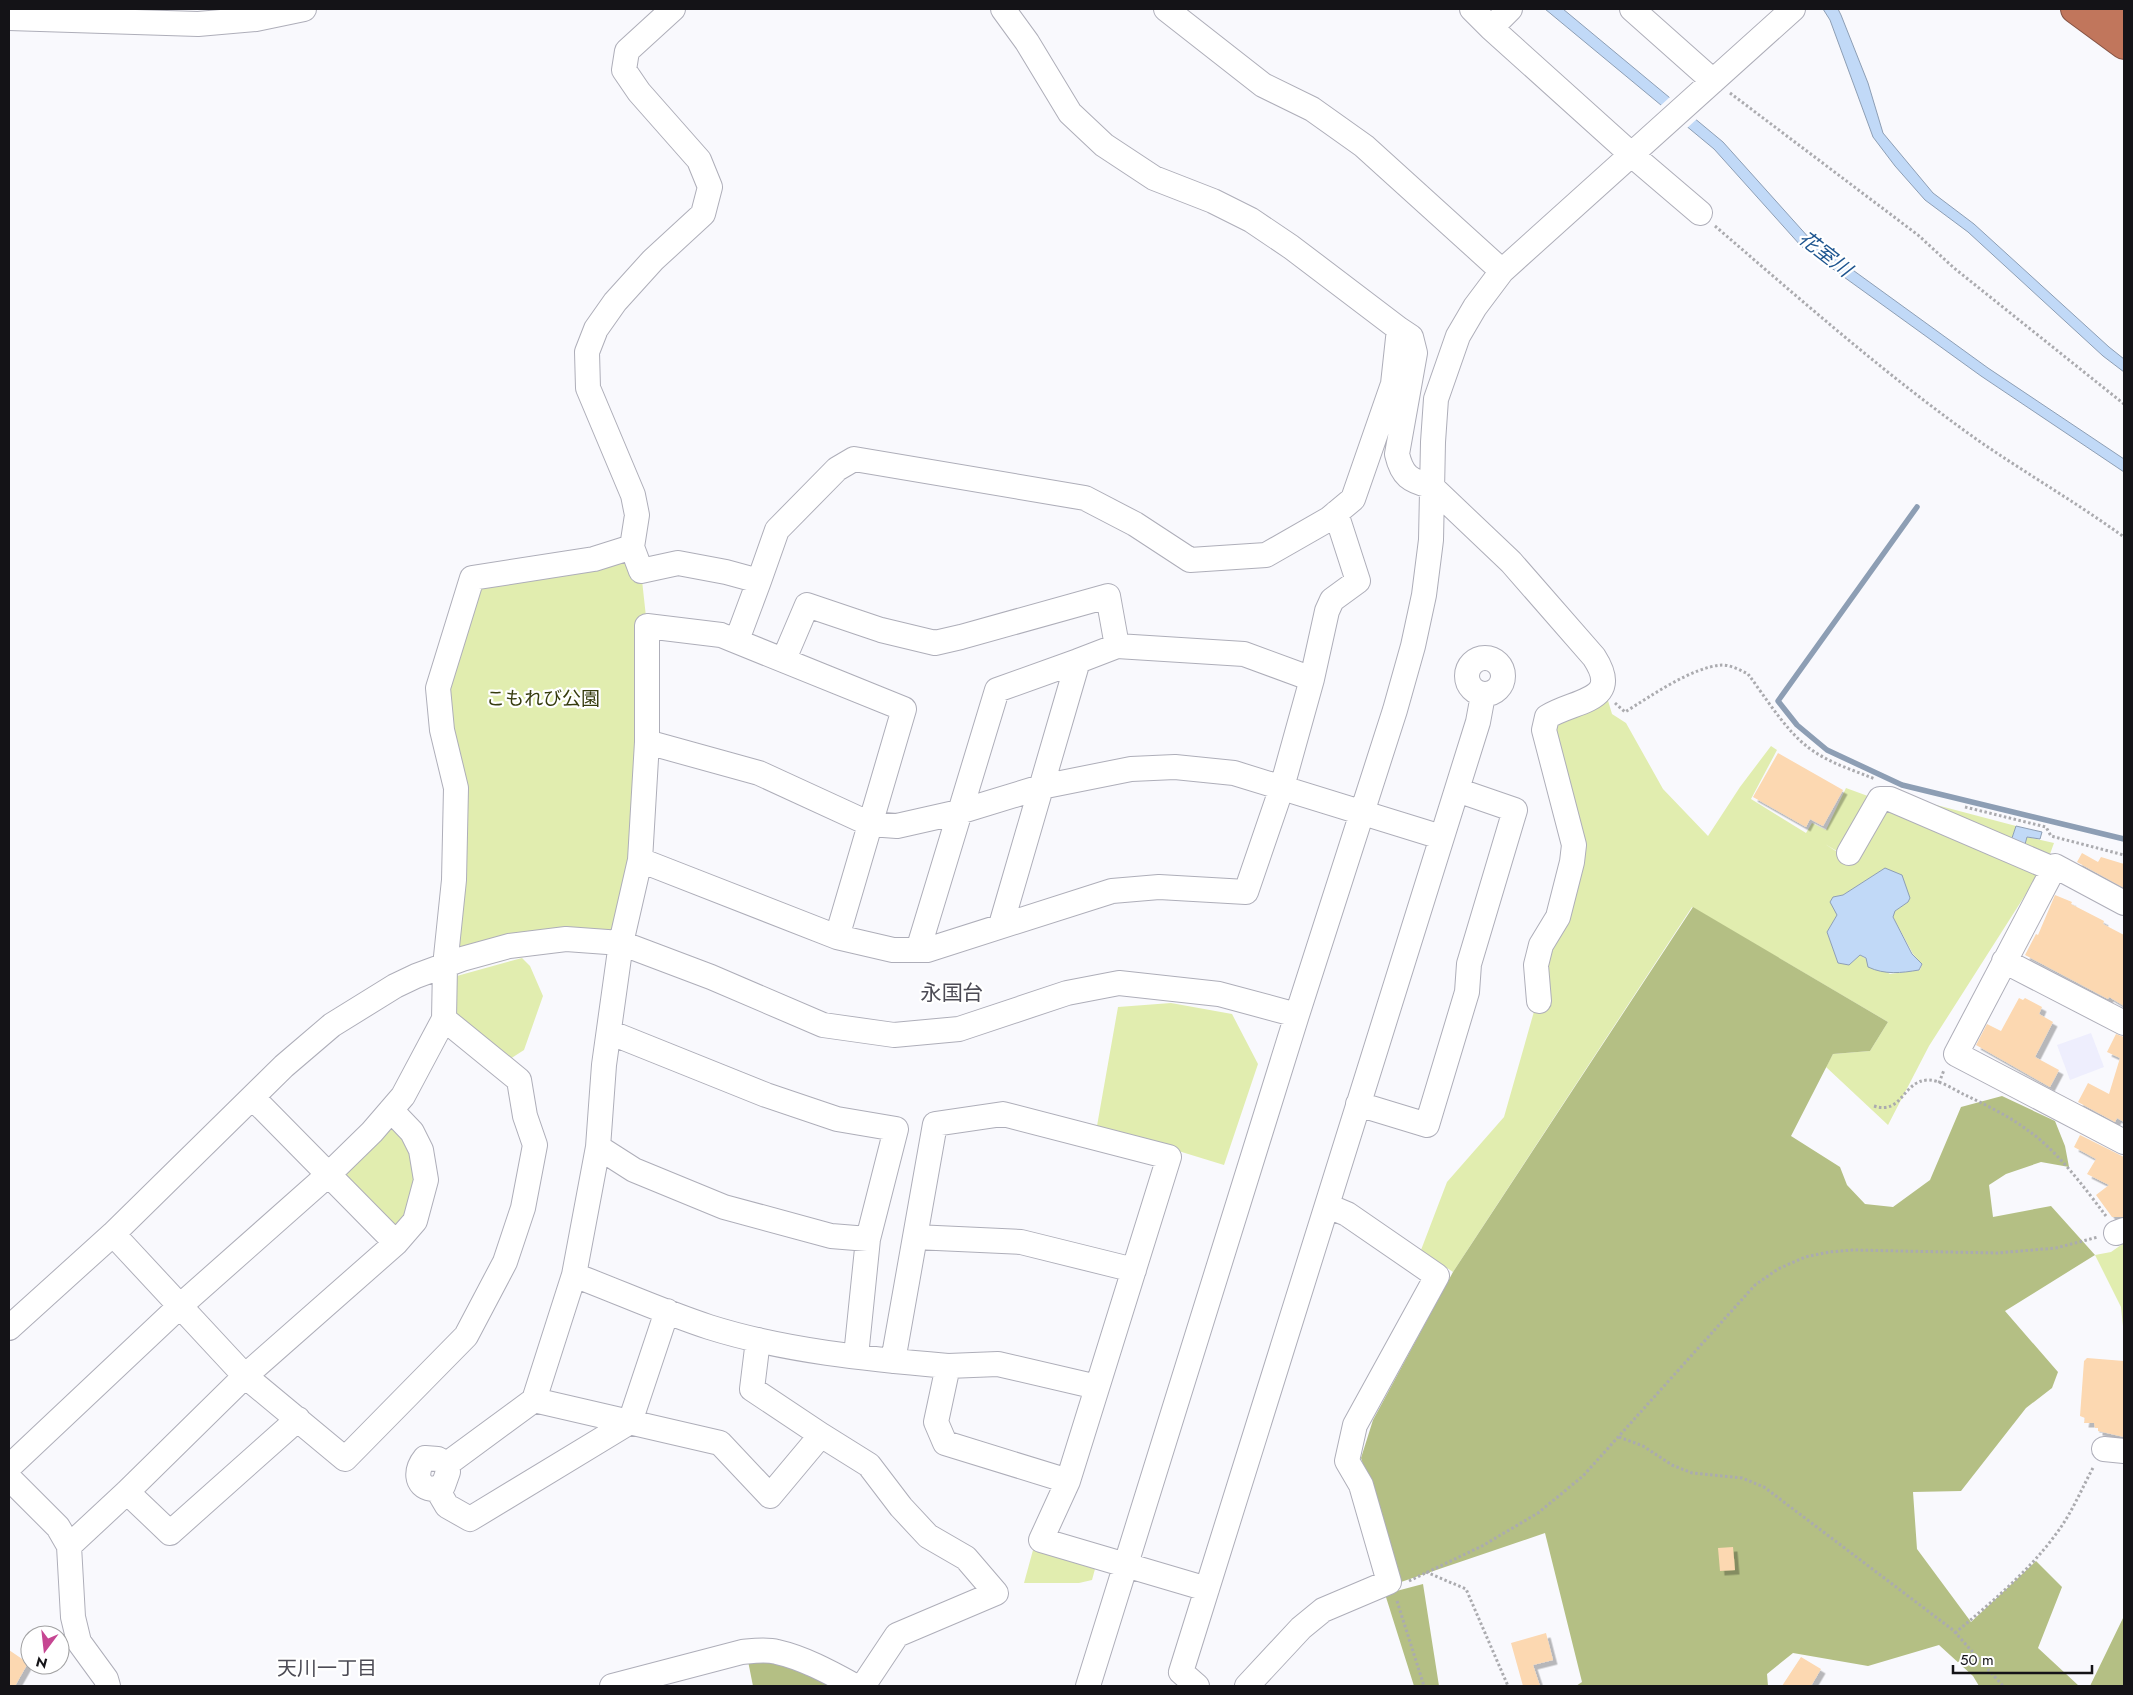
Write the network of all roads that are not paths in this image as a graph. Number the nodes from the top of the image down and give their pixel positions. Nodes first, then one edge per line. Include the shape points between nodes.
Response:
1 (304, 9) edge
2 (673, 9) edge
3 (1003, 9) edge
4 (1166, 9) edge
5 (1472, 9) edge
6 (1632, 9) edge
7 (1793, 9) edge
8 (2114, 9) edge
9 (2079, 10) edge
10 (2124, 16) edge
11 (9, 18) edge
12 (1500, 19) edge
13 (2124, 45) edge
14 (1710, 84) junction
15 (1634, 152) junction
16 (1700, 214) road end
17 (1502, 271) junction
18 (1399, 329) junction
19 (1431, 486) junction
20 (1336, 513) junction
21 (632, 547) junction
22 (760, 581) junction
23 (737, 640) junction
24 (1117, 646) junction
25 (784, 659) junction
26 (1078, 661) junction
27 (1312, 679) junction
28 (1483, 695) dead end
29 (647, 742) junction
30 (1041, 787) junction
31 (1282, 787) junction
32 (1457, 790) junction
33 (959, 812) junction
34 (1362, 814) junction
35 (870, 824) junction
36 (1441, 837) junction
37 (1849, 853) dead end
38 (640, 860) junction
39 (2053, 869) junction
40 (2124, 903) edge
41 (1001, 925) junction
42 (837, 937) junction
43 (621, 943) junction
44 (918, 950) junction
45 (2004, 961) junction
46 (445, 966) junction
47 (1540, 1001) dead end
48 (1297, 1015) junction
49 (444, 1019) junction
50 (2124, 1023) edge
51 (609, 1032) junction
52 (253, 1098) junction
53 (1358, 1104) junction
54 (391, 1110) junction
55 (2124, 1142) edge
56 (598, 1147) junction
57 (329, 1174) junction
58 (1328, 1206) junction
59 (113, 1234) junction
60 (915, 1237) junction
61 (868, 1239) junction
62 (396, 1243) junction
63 (1134, 1270) junction
64 (574, 1275) junction
65 (180, 1306) junction
66 (667, 1311) junction
67 (9, 1328) edge
68 (758, 1340) junction
69 (856, 1356) junction
70 (893, 1361) junction
71 (948, 1366) junction
72 (246, 1376) junction
73 (1097, 1387) junction
74 (534, 1400) junction
75 (298, 1419) junction
76 (630, 1422) junction
77 (822, 1435) junction
78 (9, 1467) edge
79 (9, 1478) edge
80 (1068, 1481) junction
81 (127, 1492) junction
82 (69, 1546) junction
83 (1127, 1566) junction
84 (1207, 1589) junction
85 (108, 1686) edge
86 (612, 1686) edge
87 (855, 1686) edge
88 (863, 1686) edge
89 (1088, 1686) edge
90 (1197, 1686) edge
91 (1247, 1686) edge

1 - 11 street via 256,19 198,24
2 - 21 street via 627,51 624,70 639,92 699,160 710,187 703,214 653,260 615,302 596,329 587,352 588,388 633,495 637,514
3 - 18 street via 1070,113 1104,145 1154,178 1251,220
4 - 17 street via 1263,85 1312,109 1364,146
5 - 12 street
6 - 14 street
7 - 14 street
8 - 10 highway
9 - 13 highway
12 - 15 street
14 - 15 street
15 - 16 street
15 - 17 street
17 - 19 street via 1475,307 1447,364 1436,398
18 - 19 street via 1412,337 1416,353 1398,454 1401,470 1417,482
18 - 20 street via 1393,384 1353,499
19 - 34 street via 1431,540 1424,595 1395,710
19 - 47 street via 1538,591 1603,672 1604,684 1597,696 1547,717 1544,730 1574,844 1558,916 1541,945 1536,965
20 - 22 street via 1266,555 1190,560 1135,524 1085,498 854,459 837,469 777,530
20 - 27 street via 1358,581 1332,600
21 - 22 street via 641,571 678,563
21 - 46 street via 594,559 472,578 438,688 442,730 456,788 454,880
22 - 23 street
23 - 25 street
23 - 29 street via 721,634 647,626
24 - 25 street via 1108,596 935,643 881,630 807,605
24 - 26 street
24 - 27 street via 1244,654
25 - 35 street via 904,708
26 - 30 street
26 - 33 street via 997,690
27 - 31 street
28 - 32 street
29 - 35 street via 759,773
29 - 38 street
30 - 31 street via 1131,769 1175,767 1234,773
30 - 33 street
30 - 41 street
31 - 34 street
31 - 41 street via 1246,892 1159,887 1112,890
32 - 36 street
32 - 53 street via 1515,810 1469,964 1467,992 1427,1125
33 - 35 street via 897,826
33 - 44 street
34 - 36 street
34 - 48 street
35 - 42 street
36 - 53 street
37 - 39 street via 1880,799 1890,800
38 - 42 street
38 - 43 street
39 - 40 street via 2055,866
39 - 45 street
41 - 44 street via 927,950
42 - 44 street via 893,950
43 - 46 street via 566,939 509,946
43 - 48 street via 823,1025 894,1035 959,1029 1067,993 1119,983 1219,994
43 - 51 street
45 - 50 street
45 - 55 street via 1956,1054
46 - 49 street
46 - 52 street via 395,986 332,1025
48 - 83 street
49 - 54 street via 403,1096
49 - 75 street via 519,1080 525,1116 535,1145 523,1208 505,1262 466,1336 345,1459
51 - 56 street
51 - 61 street via 766,1095 837,1119 896,1128
52 - 57 street
52 - 59 street
53 - 58 street
54 - 57 street
54 - 62 street via 412,1132 421,1150 426,1180 415,1221
56 - 61 street via 634,1170 724,1207 831,1236
56 - 64 street
57 - 62 street
57 - 65 street
58 - 84 street
58 - 91 street via 1347,1214 1437,1276 1355,1425 1348,1461 1360,1485 1390,1584 1323,1610
59 - 65 street
59 - 67 street
60 - 63 street via 1021,1242
60 - 63 street via 935,1124 1003,1114 1169,1157
60 - 70 street
61 - 69 street
62 - 72 street
63 - 73 street
64 - 66 street
64 - 74 street
65 - 72 street
65 - 78 street
66 - 68 street via 708,1327
66 - 76 street
68 - 69 street
68 - 77 street via 752,1389
69 - 70 street
70 - 71 street
71 - 73 street via 998,1364
71 - 80 street via 936,1422 945,1442
72 - 75 street
72 - 81 street
73 - 80 street
74 - 76 street
74 - 76 street via 447,1464 438,1458 425,1458 418,1474 419,1482 428,1489 437,1489 447,1506 470,1519
75 - 81 street via 170,1533
76 - 77 street via 720,1443 770,1496
77 - 88 street via 869,1465 928,1536 966,1558 996,1593 897,1635
79 - 82 street via 58,1527
80 - 83 street via 1041,1540
81 - 82 street
82 - 85 street via 73,1617 79,1642
83 - 84 street
83 - 89 street
84 - 90 street via 1181,1672
86 - 87 street via 742,1652 760,1651 796,1658

